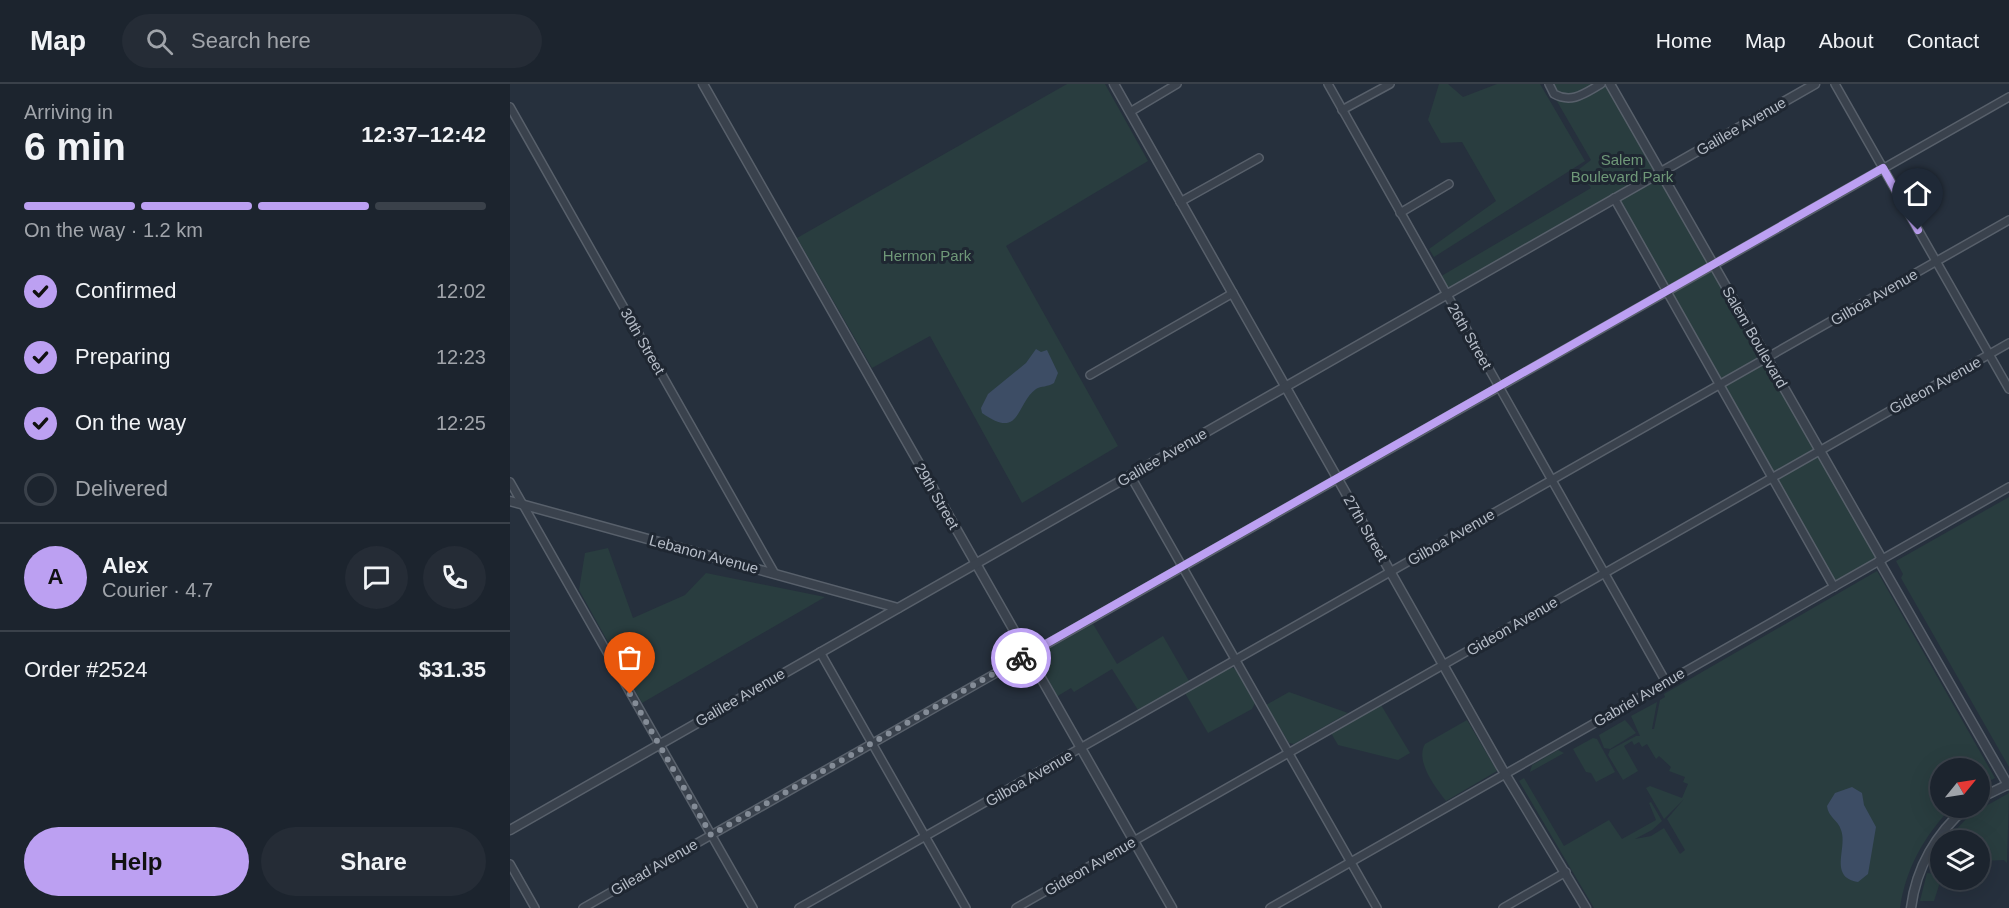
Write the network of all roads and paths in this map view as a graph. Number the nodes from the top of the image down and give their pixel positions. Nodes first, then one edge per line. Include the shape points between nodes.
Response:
1 (703, 84) edge
2 (1114, 84) edge
3 (1177, 84) edge
4 (1328, 84) edge
5 (1390, 84) edge
6 (1549, 84) edge
7 (1601, 84) edge
8 (1610, 84) edge
9 (1815, 84) edge
10 (1835, 84) edge
11 (2009, 96) edge
12 (510, 107) edge
13 (1342, 110) junction
14 (1130, 112) junction
15 (1258, 158) dead end
16 (1883, 168) junction
17 (1661, 172) junction
18 (1449, 184) dead end
19 (1614, 198) junction
20 (1180, 202) junction
21 (1400, 213) junction
22 (2009, 220) edge
23 (1936, 261) junction
24 (1714, 264) junction
25 (1667, 291) junction
26 (1233, 293) junction
27 (1447, 294) junction
28 (2009, 343) edge
29 (1989, 354) junction
30 (1767, 358) junction
31 (1090, 375) dead end
32 (1720, 384) junction
33 (1285, 386) junction
34 (1499, 387) junction
35 (2009, 389) edge
36 (1820, 450) junction
37 (1130, 475) junction
38 (1772, 477) junction
39 (1338, 478) junction
40 (1552, 480) junction
41 (510, 482) edge
42 (2009, 487) edge
43 (510, 501) edge
44 (523, 504) junction
45 (1881, 560) junction
46 (976, 563) junction
47 (1182, 567) junction
48 (1390, 572) junction
49 (1605, 573) junction
50 (775, 574) junction
51 (1834, 587) junction
52 (898, 608) junction
53 (820, 652) junction
54 (1028, 655) junction
55 (1235, 660) junction
56 (1443, 665) junction
57 (1666, 682) junction
58 (872, 743) junction
59 (659, 744) junction
60 (1081, 748) junction
61 (1288, 753) junction
62 (1506, 774) junction
63 (2008, 784) edge
64 (1990, 793) edge
65 (1955, 818) edge
66 (510, 830) edge
67 (711, 835) junction
68 (925, 836) junction
69 (1134, 841) junction
70 (1350, 862) junction
71 (510, 864) edge
72 (1566, 872) junction
73 (535, 908) edge
74 (583, 908) edge
75 (753, 908) edge
76 (799, 908) edge
77 (966, 908) edge
78 (1016, 908) edge
79 (1172, 908) edge
80 (1270, 908) edge
81 (1377, 908) edge
82 (1503, 908) edge
83 (1586, 908) edge
84 (1911, 908) edge

1 - 46 street, 29th Street
2 - 14 street, 27th Street
3 - 14 street
4 - 13 street, 26th Street
5 - 13 street
6 - 7 street via 1559,96 1579,97
8 - 17 street, Salem Boulevard
9 - 17 street, Galilee Avenue
10 - 16 street
11 - 16 street, Gilead Avenue
12 - 50 street, 30th Street
13 - 21 street, 26th Street
14 - 20 street, 27th Street
15 - 20 street
16 - 23 street
16 - 24 street, Gilead Avenue
17 - 19 street, Galilee Avenue
17 - 24 street, Salem Boulevard
18 - 21 street
19 - 25 street
19 - 27 street, Galilee Avenue
20 - 26 street, 27th Street
21 - 27 street, 26th Street
22 - 23 street, Gilboa Avenue
23 - 29 street
23 - 30 street, Gilboa Avenue
24 - 25 street, Gilead Avenue
24 - 30 street, Salem Boulevard
25 - 32 street
25 - 34 street, Gilead Avenue
26 - 31 street
26 - 33 street, 27th Street
27 - 33 street, Galilee Avenue
27 - 34 street, 26th Street
28 - 29 street, Gideon Avenue
29 - 35 street
29 - 36 street, Gideon Avenue
30 - 32 street, Gilboa Avenue
30 - 36 street, Salem Boulevard
32 - 38 street
32 - 40 street, Gilboa Avenue
33 - 37 street, Galilee Avenue
33 - 39 street, 27th Street
34 - 39 street, Gilead Avenue
34 - 40 street, 26th Street
36 - 38 street, Gideon Avenue
36 - 45 street, Salem Boulevard
37 - 46 street, Galilee Avenue
37 - 47 street
38 - 49 street, Gideon Avenue
38 - 51 street
39 - 47 street, Gilead Avenue
39 - 48 street, 27th Street
40 - 48 street, Gilboa Avenue
40 - 49 street, 26th Street
41 - 44 street
42 - 45 street, Gabriel Avenue
43 - 44 street, Lebanon Avenue
44 - 50 street, Lebanon Avenue
44 - 59 street
45 - 51 street, Gabriel Avenue
45 - 63 street, Salem Boulevard
46 - 52 street, Galilee Avenue
46 - 54 street, 29th Street
47 - 54 street, Gilead Avenue
47 - 55 street
48 - 55 street, Gilboa Avenue
48 - 56 street, 27th Street
49 - 56 street, Gideon Avenue
49 - 57 street, 26th Street
50 - 52 street, Lebanon Avenue
51 - 57 street, Gabriel Avenue
52 - 53 street, Galilee Avenue
53 - 58 street
53 - 59 street, Galilee Avenue
54 - 58 street, Gilead Avenue
54 - 60 street, 29th Street
55 - 60 street, Gilboa Avenue
55 - 61 street
56 - 61 street, Gideon Avenue
56 - 62 street, 27th Street
57 - 62 street, Gabriel Avenue
58 - 67 street, Gilead Avenue
58 - 68 street
59 - 66 street, Galilee Avenue
59 - 67 street
60 - 68 street, Gilboa Avenue
60 - 69 street, 29th Street
61 - 69 street, Gideon Avenue
61 - 70 street
62 - 70 street, Gabriel Avenue
62 - 72 street, 27th Street
63 - 64 street
65 - 84 street via 1929,852 1916,882
67 - 74 street, Gilead Avenue
67 - 75 street
68 - 76 street, Gilboa Avenue
68 - 77 street
69 - 78 street, Gideon Avenue
69 - 79 street, 29th Street
70 - 80 street, Gabriel Avenue
70 - 81 street
71 - 73 street
72 - 82 street
72 - 83 street, 27th Street

